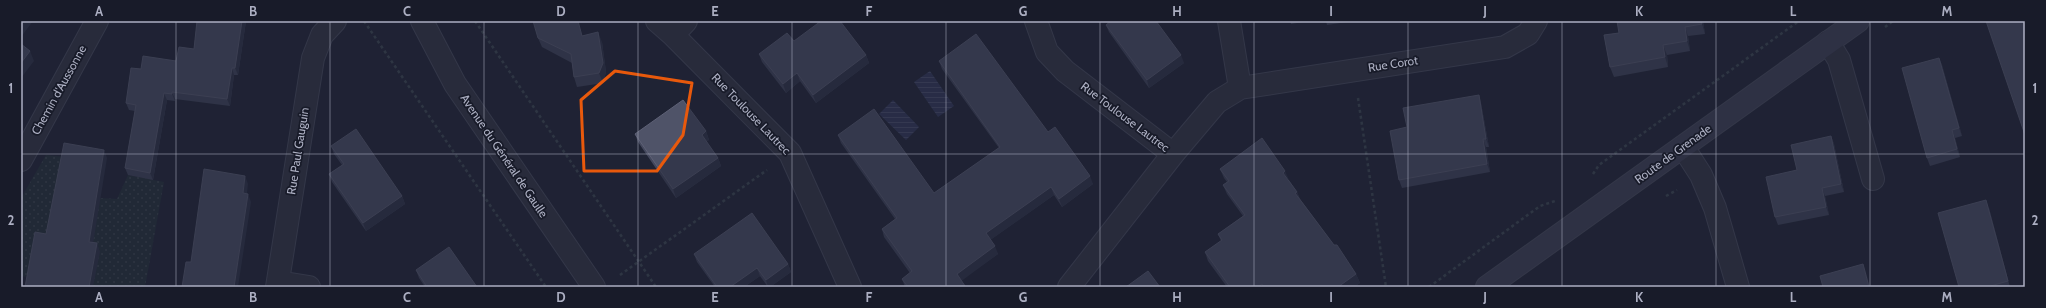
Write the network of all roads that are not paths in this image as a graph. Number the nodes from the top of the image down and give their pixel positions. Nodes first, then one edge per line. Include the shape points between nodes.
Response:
1 (97, 21) edge
2 (335, 21) edge
3 (422, 21) edge
4 (657, 21) edge
5 (1036, 21) edge
6 (1228, 21) edge
7 (1536, 21) edge
8 (1858, 21) edge
9 (680, 28) edge
10 (1828, 42) junction
11 (1240, 88) junction
12 (1683, 147) junction
13 (1173, 154) junction
14 (21, 160) edge
15 (1873, 179) dead end
16 (277, 284) edge
17 (310, 287) edge
18 (594, 287) edge
19 (850, 287) edge
20 (1069, 287) edge
21 (1487, 287) edge
22 (1738, 287) edge

1 - 14 street, Chemin d'Aussonne
2 - 16 street, Rue Paul Gauguin via 322,35 312,58
3 - 18 street, Avenue du Général de Gaulle via 455,84
4 - 9 street, Rue Toulouse Lautrec
5 - 13 street, Rue Toulouse Lautrec via 1047,52 1065,71
6 - 11 street
7 - 11 street, Rue Corot via 1528,34 1505,47
8 - 10 main road, Route de Grenade
9 - 19 street, Rue Toulouse Lautrec via 790,153
10 - 12 main road, Route de Grenade
10 - 15 street via 1839,60
11 - 13 street via 1217,102
12 - 21 main road, Route de Grenade
12 - 22 street via 1701,175 1715,208
13 - 20 street, Rue Toulouse Lautrec
16 - 17 street

